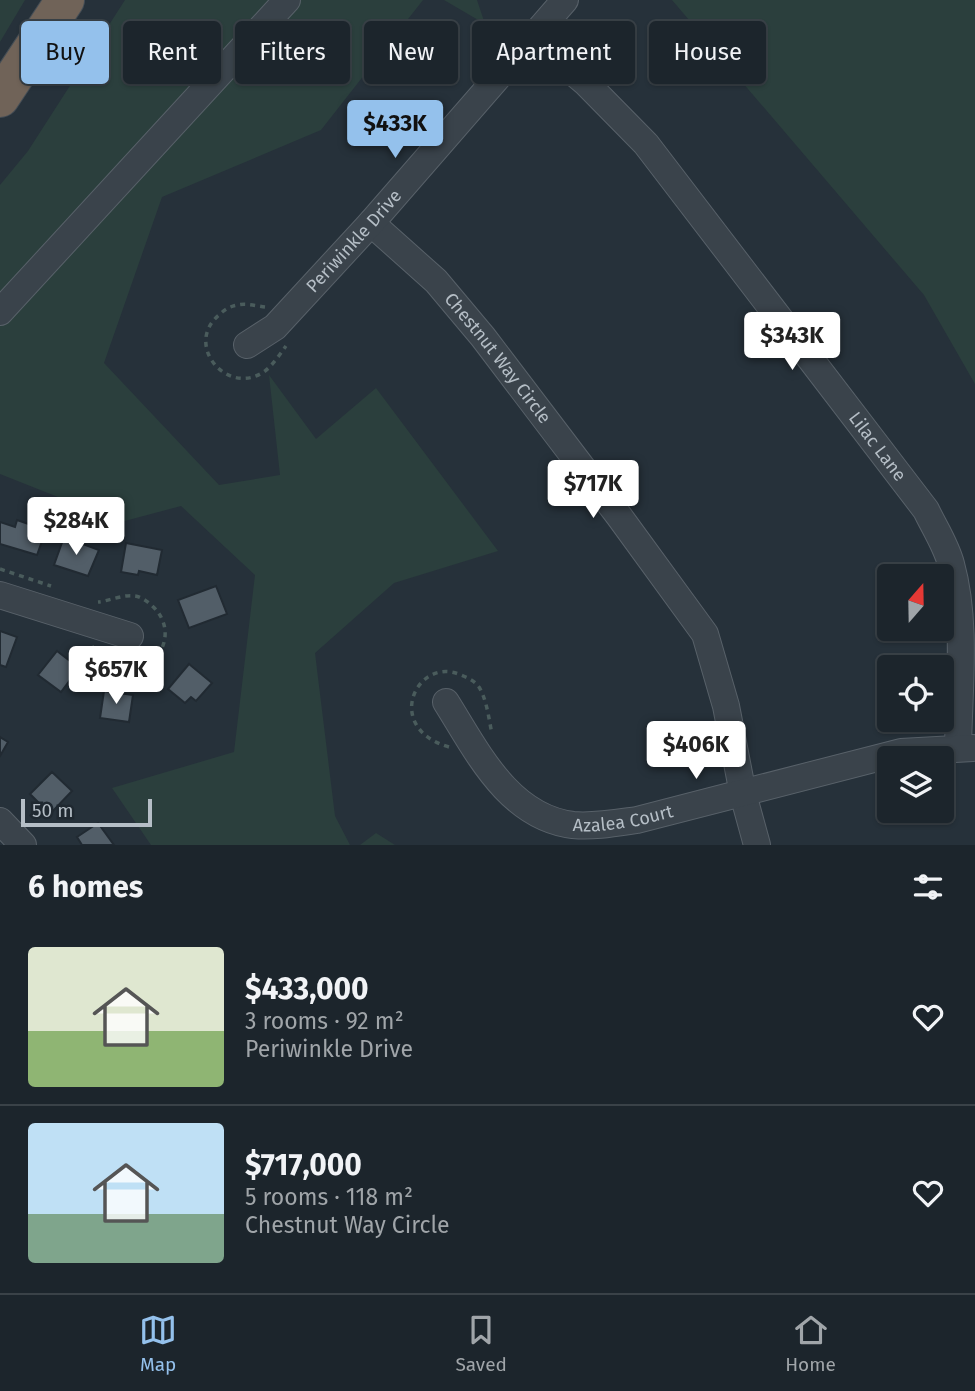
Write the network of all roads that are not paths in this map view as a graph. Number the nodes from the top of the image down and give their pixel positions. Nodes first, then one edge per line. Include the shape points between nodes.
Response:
1 (65, 0) edge
2 (287, 0) edge
3 (565, 0) edge
4 (547, 21) edge
5 (493, 84) edge
6 (587, 84) edge
7 (0, 98) edge
8 (371, 223) junction
9 (0, 312) edge
10 (247, 345) dead end
11 (0, 595) edge
12 (130, 636) dead end
13 (446, 702) dead end
14 (966, 748) edge
15 (743, 794) junction
16 (0, 821) edge
17 (23, 845) edge
18 (757, 845) edge

1 - 7 highway
2 - 9 street
3 - 4 street, Periwinkle Drive
5 - 8 street, Periwinkle Drive
6 - 14 street, Lilac Lane via 646,144 926,510 950,560 957,589
8 - 10 street, Periwinkle Drive via 275,327
8 - 15 street, Chestnut Way Circle via 436,281 483,337 705,634 726,706
11 - 12 street
13 - 15 street, Azalea Court via 512,797 540,816 572,825 604,825
14 - 15 street, Azalea Court via 901,752
15 - 18 street, Chestnut Way Circle
16 - 17 street

